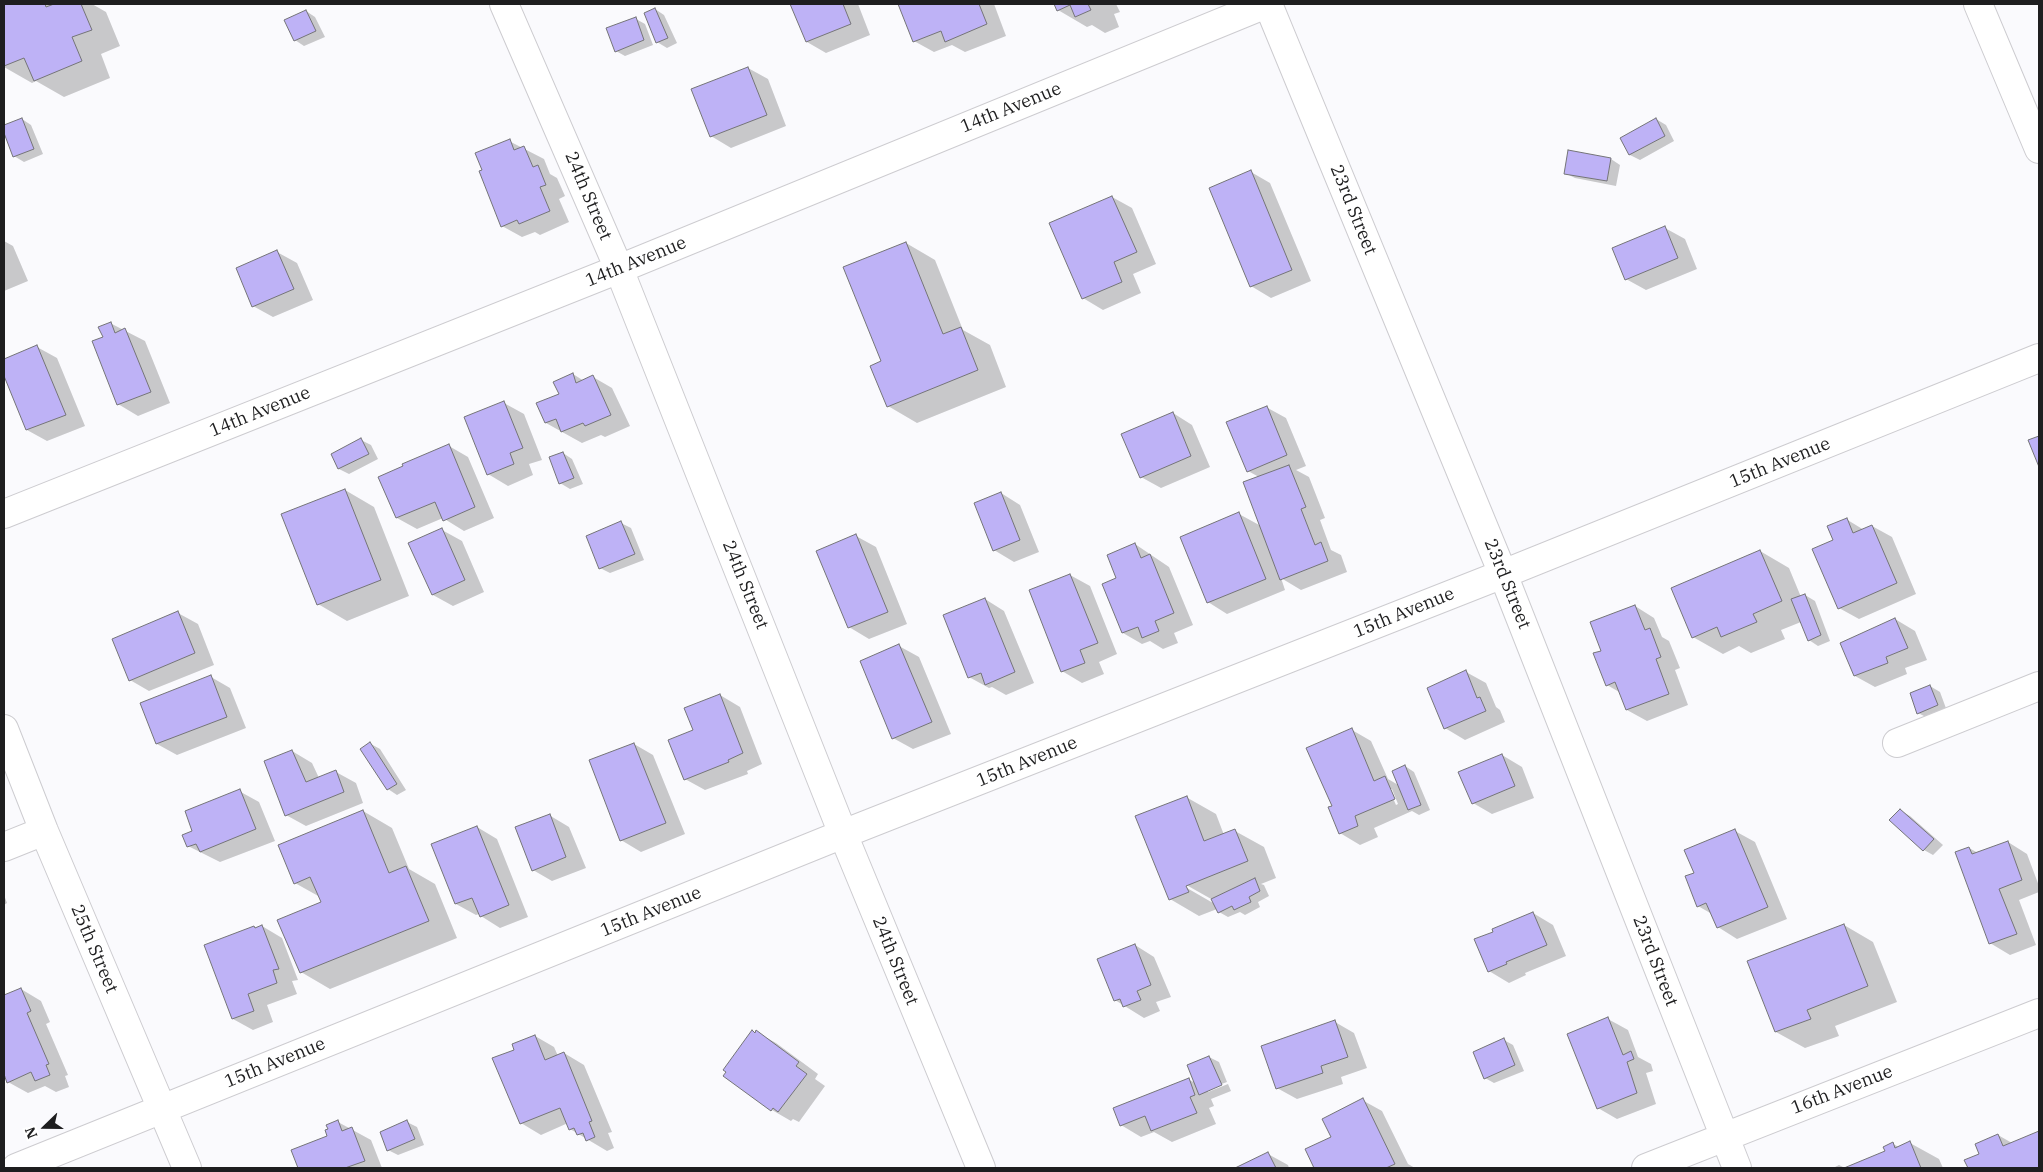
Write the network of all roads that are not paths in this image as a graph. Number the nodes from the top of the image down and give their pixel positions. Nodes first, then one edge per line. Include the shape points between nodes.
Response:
1 (504, 4) edge
2 (1267, 4) edge
3 (1978, 4) edge
4 (2039, 149) edge
5 (619, 269) junction
6 (2039, 358) edge
7 (4, 514) edge
8 (1503, 574) junction
9 (2039, 686) edge
10 (4, 729) edge
11 (1897, 743) dead end
12 (44, 831) junction
13 (843, 834) junction
14 (4, 847) edge
15 (2039, 1013) edge
16 (162, 1109) junction
17 (1724, 1136) junction
18 (16, 1168) edge
19 (187, 1168) edge
20 (981, 1168) edge
21 (1646, 1168) edge
22 (1737, 1168) edge

1 - 5 street, 24th Street
2 - 5 street, 14th Avenue
2 - 8 street, 23rd Street
3 - 4 street
5 - 7 street, 14th Avenue
5 - 13 street, 24th Street
6 - 8 street, 15th Avenue
8 - 13 street, 15th Avenue
8 - 17 street, 23rd Street
9 - 11 street
10 - 12 street, 25th Street
12 - 14 street
12 - 16 street, 25th Street
13 - 16 street, 15th Avenue
13 - 20 street, 24th Street
15 - 17 street, 16th Avenue
16 - 18 street, 15th Avenue
16 - 19 street, 25th Street
17 - 21 street, 16th Avenue
17 - 22 street, 23rd Street

